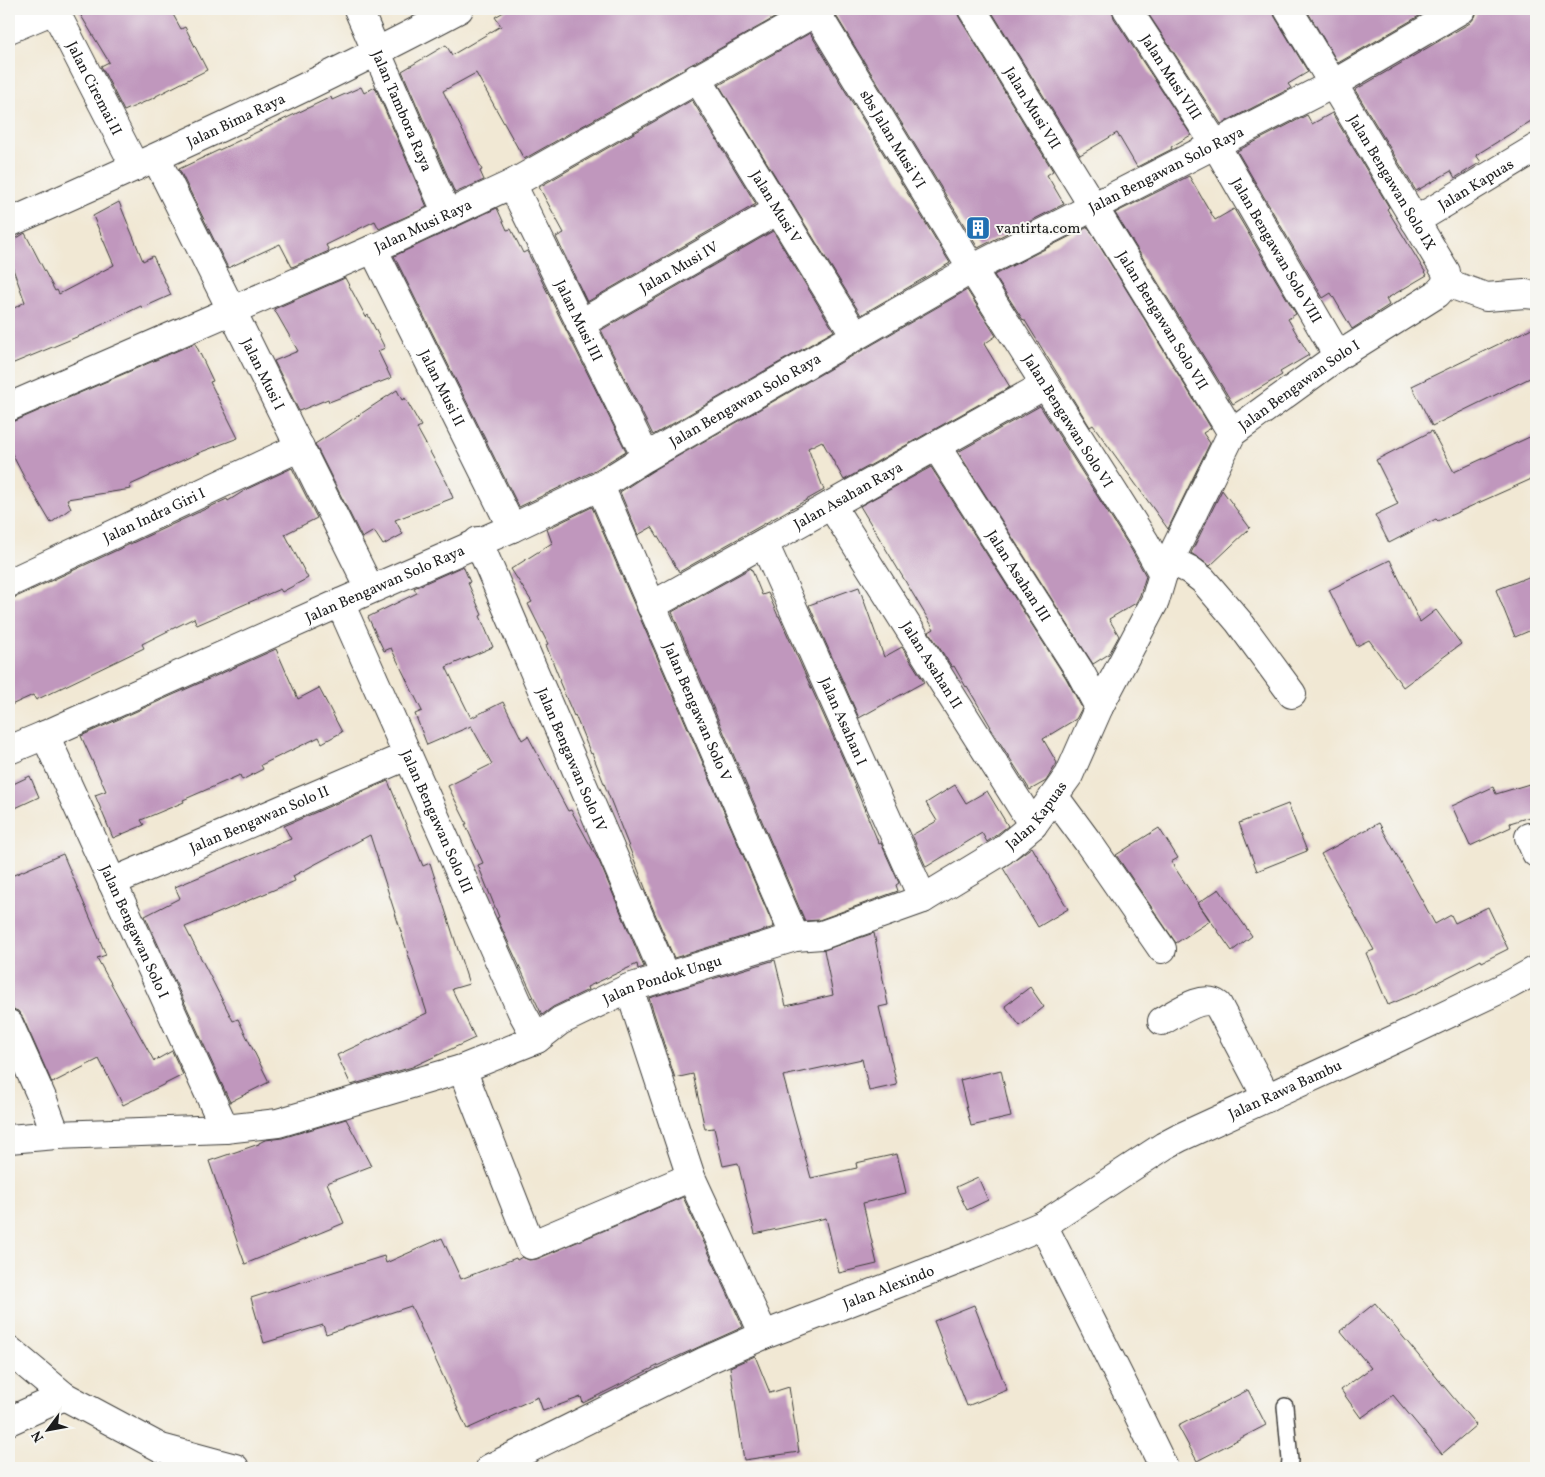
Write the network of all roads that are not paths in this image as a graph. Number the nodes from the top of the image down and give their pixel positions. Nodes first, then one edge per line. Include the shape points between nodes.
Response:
1 (55, 9) edge
2 (358, 9) edge
3 (459, 9) edge
4 (972, 9) edge
5 (1127, 9) edge
6 (1288, 9) edge
7 (1462, 9) edge
8 (817, 10) edge
9 (9, 30) edge
10 (376, 52) junction
11 (698, 78) junction
12 (1332, 84) junction
13 (1215, 144) junction
14 (1536, 148) edge
15 (145, 163) junction
16 (512, 184) junction
17 (1093, 207) junction
18 (778, 210) junction
19 (447, 214) junction
20 (1415, 221) junction
21 (9, 224) edge
22 (373, 249) junction
23 (972, 269) junction
24 (1447, 283) junction
25 (1536, 295) edge
26 (232, 310) junction
27 (580, 324) junction
28 (855, 336) junction
29 (1338, 356) junction
30 (1045, 385) junction
31 (9, 407) edge
32 (1232, 433) junction
33 (936, 446) junction
34 (300, 447) junction
35 (646, 458) junction
36 (600, 486) junction
37 (831, 505) junction
38 (512, 528) junction
39 (478, 541) junction
40 (764, 543) junction
41 (1166, 567) junction
42 (9, 583) edge
43 (370, 589) junction
44 (340, 603) junction
45 (651, 606) junction
46 (1292, 694) dead end
47 (1099, 707) junction
48 (45, 735) junction
49 (9, 750) edge
50 (407, 756) junction
51 (1054, 796) junction
52 (1033, 825) junction
53 (112, 882) junction
54 (923, 899) junction
55 (796, 937) junction
56 (1162, 949) dead end
57 (1536, 970) edge
58 (666, 976) junction
59 (629, 988) junction
60 (1162, 1021) dead end
61 (9, 1024) edge
62 (537, 1039) junction
63 (462, 1070) junction
64 (1267, 1098) junction
65 (225, 1129) junction
66 (56, 1135) junction
67 (9, 1139) edge
68 (691, 1177) junction
69 (1043, 1225) junction
70 (764, 1335) junction
71 (9, 1350) edge
72 (64, 1396) junction
73 (1286, 1406) dead end
74 (9, 1421) edge
75 (234, 1468) edge
76 (490, 1468) edge
77 (1164, 1468) edge
78 (1289, 1468) edge

1 - 9 street
1 - 15 street, Jalan Ciremai II
2 - 10 street, Jalan Tambora Raya
3 - 10 street, Jalan Bima Raya
4 - 17 street, Jalan Musi VII
5 - 13 street, Jalan Musi VIII
6 - 12 street, Jalan Bengawan Solo IX
7 - 12 street, Jalan Bengawan Solo Raya
8 - 11 street, Jalan Musi Raya
8 - 23 street, sbs Jalan Musi VI
10 - 15 street, Jalan Bima Raya
10 - 19 street, Jalan Tambora Raya
11 - 16 street, Jalan Musi Raya
11 - 18 street, Jalan Musi V
12 - 13 street, Jalan Bengawan Solo Raya
12 - 20 street, Jalan Bengawan Solo IX
13 - 17 street, Jalan Bengawan Solo Raya
13 - 29 street, Jalan Bengawan Solo VIII
14 - 20 street, Jalan Kapuas
15 - 21 street, Jalan Bima Raya
15 - 26 street, Jalan Musi I
16 - 19 street, Jalan Musi Raya
16 - 27 street, Jalan Musi III
17 - 23 street, Jalan Bengawan Solo Raya
17 - 32 street, Jalan Bengawan Solo VII
18 - 27 street, Jalan Musi IV
18 - 28 street, Jalan Musi V
19 - 22 street, Jalan Musi Raya
20 - 24 street, Jalan Bengawan Solo IX via 1446,272
22 - 26 street, Jalan Musi Raya
22 - 38 street, Jalan Musi II
23 - 28 street, Jalan Bengawan Solo Raya
23 - 30 street, Jalan Bengawan Solo VI
24 - 25 street via 1486,297
24 - 29 street, Jalan Bengawan Solo I via 1437,294
26 - 31 street, Jalan Musi Raya
26 - 34 street, Jalan Musi I
27 - 35 street, Jalan Musi III
28 - 35 street, Jalan Bengawan Solo Raya
29 - 32 street, Jalan Bengawan Solo I
30 - 33 street, Jalan Asahan Raya
30 - 41 street, Jalan Bengawan Solo VI via 1145,542
32 - 41 street, Jalan Bengawan Solo I
33 - 37 street, Jalan Asahan Raya
33 - 47 street, Jalan Asahan III via 1079,670
34 - 42 street, Jalan Indra Giri I
34 - 43 street, Jalan Musi I
35 - 36 street, Jalan Bengawan Solo Raya
36 - 38 street, Jalan Bengawan Solo Raya
36 - 45 street, Jalan Bengawan Solo V
37 - 40 street, Jalan Asahan Raya
37 - 52 street, Jalan Asahan II
38 - 39 street, Jalan Bengawan Solo Raya
39 - 43 street, Jalan Bengawan Solo Raya
39 - 58 street, Jalan Bengawan Solo IV
40 - 45 street, Jalan Asahan Raya
40 - 54 street, Jalan Asahan I
41 - 46 street via 1190,570 1203,580 1239,622
41 - 47 street, Jalan Kapuas via 1155,601
43 - 44 street, Jalan Bengawan Solo Raya
44 - 48 street, Jalan Bengawan Solo Raya
44 - 50 street, Jalan Bengawan Solo III
45 - 55 street, Jalan Bengawan Solo V
47 - 51 street, Jalan Kapuas via 1069,775
48 - 49 street, Jalan Bengawan Solo Raya
48 - 53 street, Jalan Bengawan Solo I
50 - 53 street, Jalan Bengawan Solo II
50 - 62 street, Jalan Bengawan Solo III
51 - 52 street, Jalan Kapuas
51 - 56 street
52 - 54 street, Jalan Kapuas via 1002,850
53 - 65 street, Jalan Bengawan Solo I
54 - 55 street, Jalan Kapuas via 822,935
55 - 58 street, Jalan Pondok Ungu
57 - 64 street, Jalan Rawa Bambu
58 - 59 street, Jalan Pondok Ungu
59 - 62 street, Jalan Pondok Ungu via 560,1020
59 - 68 street
60 - 64 street via 1197,1002 1213,1001
61 - 66 street
62 - 63 street
63 - 65 street via 278,1123
63 - 68 street via 531,1245
64 - 69 street, Jalan Rawa Bambu via 1164,1146
65 - 66 street
66 - 67 street
68 - 70 street
69 - 70 street, Jalan Alexindo
69 - 77 street
70 - 76 street, Jalan Alexindo
71 - 72 street
72 - 74 street
72 - 75 street via 161,1448
73 - 78 lane

